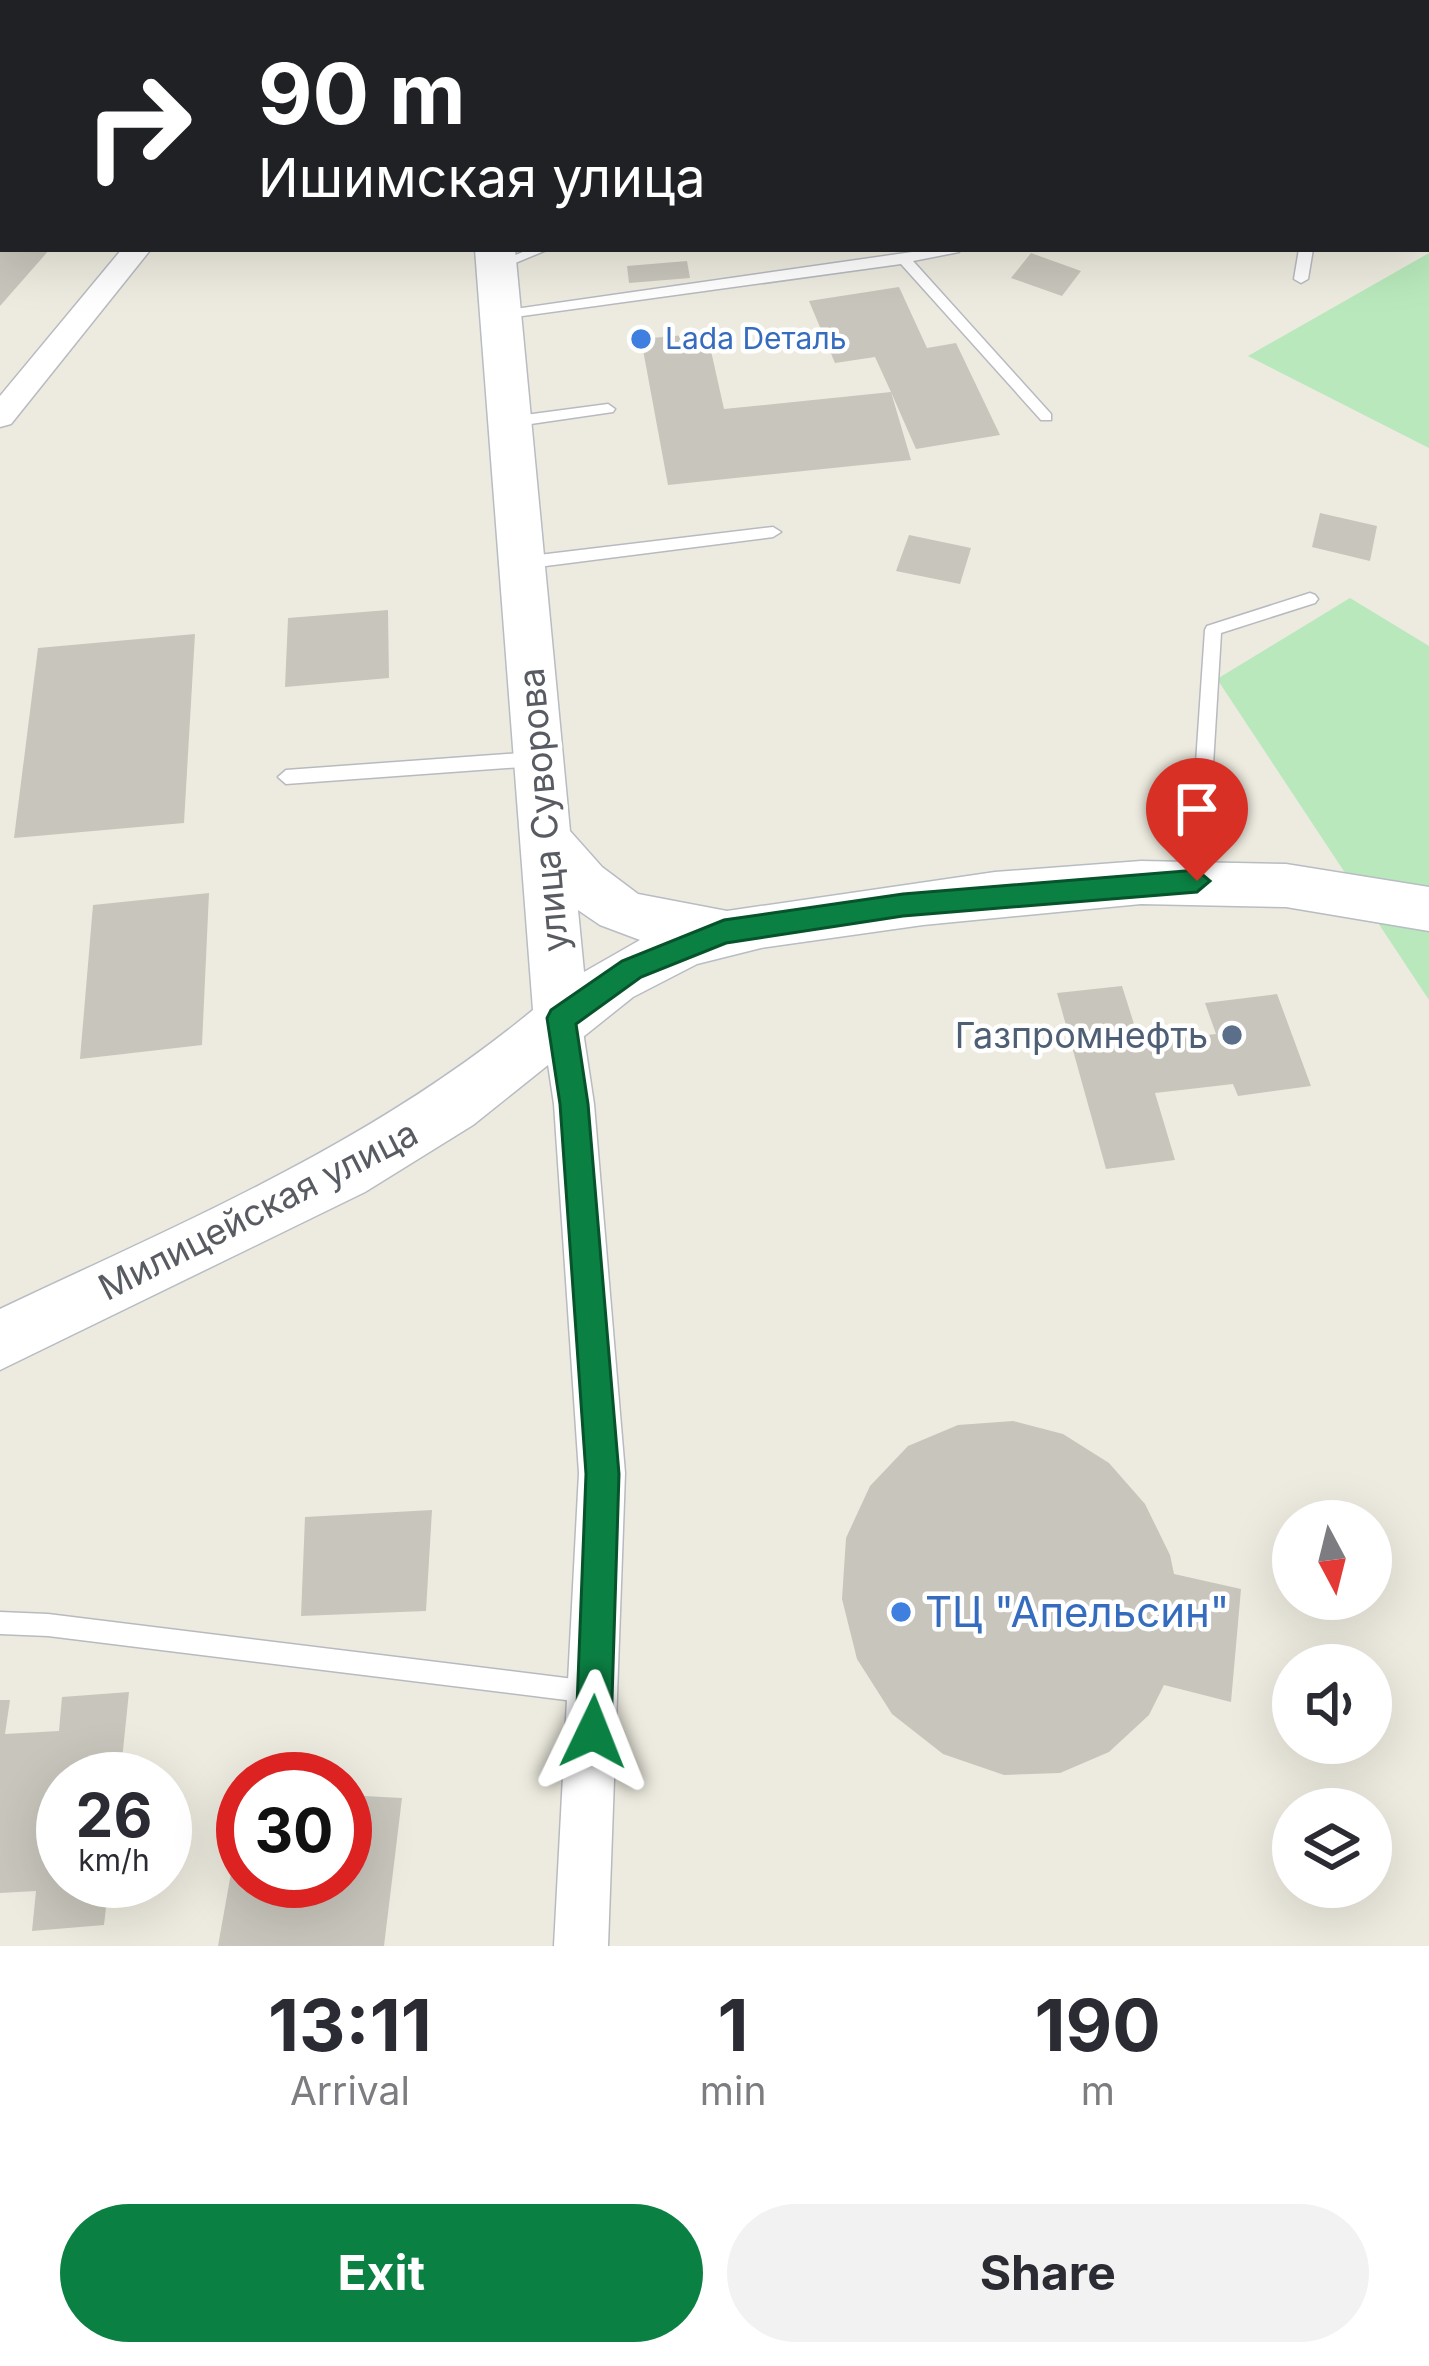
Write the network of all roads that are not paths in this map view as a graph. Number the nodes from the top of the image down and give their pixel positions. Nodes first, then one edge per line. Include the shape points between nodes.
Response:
1 (135, 252) edge
2 (939, 252) edge
3 (1306, 252) edge
4 (495, 257) edge
5 (904, 259) junction
6 (1301, 279) dead end
7 (501, 316) junction
8 (608, 409) dead end
9 (0, 417) edge
10 (1046, 417) dead end
11 (510, 422) junction
12 (773, 532) dead end
13 (522, 563) junction
14 (1310, 598) dead end
15 (539, 759) junction
16 (286, 777) dead end
17 (545, 836) junction
18 (1197, 881) junction
19 (1429, 908) edge
20 (724, 932) junction
21 (561, 1018) junction
22 (0, 1340) edge
23 (0, 1623) edge
24 (594, 1692) junction
25 (581, 1946) edge

1 - 9 street
2 - 5 lane
3 - 6 lane
4 - 7 main road, улица Суворова
5 - 7 lane
5 - 10 lane
7 - 11 main road, улица Суворова
8 - 11 lane
11 - 13 main road, улица Суворова
12 - 13 lane
13 - 15 main road, улица Суворова
14 - 18 lane via 1213,630
15 - 16 lane
15 - 17 main road, улица Суворова
17 - 20 main road via 580,884 616,910
17 - 21 main road, улица Суворова
18 - 19 main road via 1322,887
18 - 20 main road via 903,905
20 - 21 main road, Милицейская улица via 632,969
21 - 22 main road, Милицейская улица via 453,1107 331,1180
21 - 24 street, улица Суворова via 602,1474
23 - 24 lane
24 - 25 street, улица Суворова

